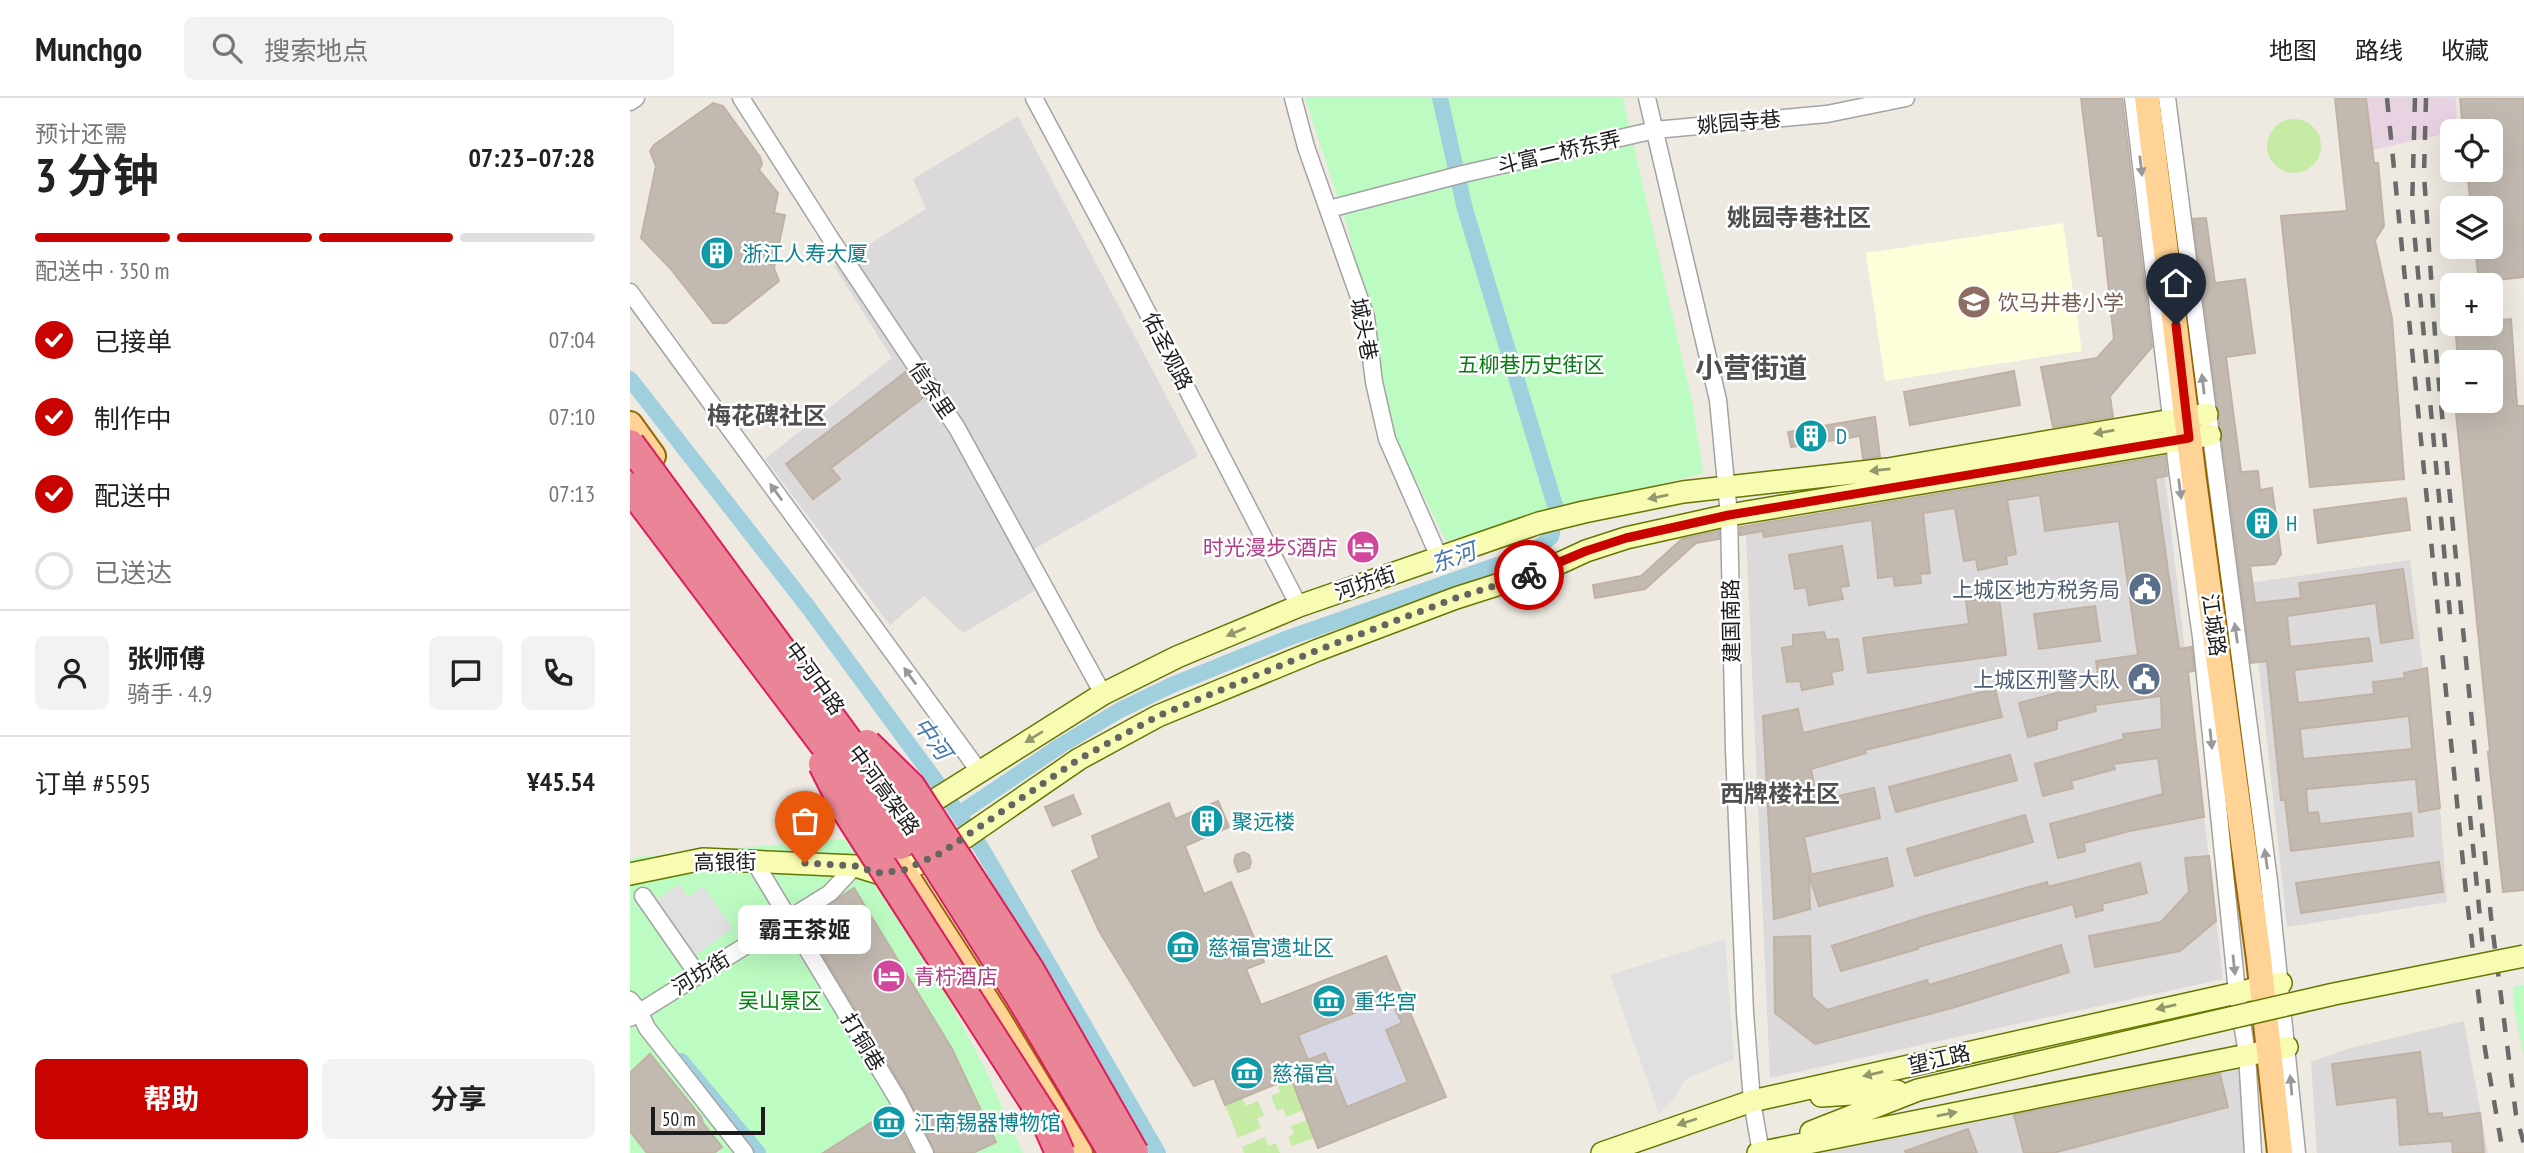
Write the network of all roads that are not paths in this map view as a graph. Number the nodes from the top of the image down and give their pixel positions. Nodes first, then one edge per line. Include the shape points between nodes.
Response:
1 (636, 98) edge
2 (741, 98) edge
3 (1034, 98) edge
4 (1293, 98) edge
5 (1647, 98) edge
6 (1906, 98) edge
7 (2133, 98) edge
8 (2147, 98) edge
9 (2167, 98) edge
10 (630, 102) edge
11 (1655, 130) junction
12 (1329, 209) junction
13 (630, 292) edge
14 (630, 424) edge
15 (2190, 427) junction
16 (630, 444) edge
17 (630, 487) edge
18 (1726, 487) junction
19 (630, 498) edge
20 (1729, 515) junction
21 (1439, 557) junction
22 (1299, 606) junction
23 (2214, 691) junction
24 (798, 692) junction
25 (1103, 694) junction
26 (976, 773) junction
27 (923, 807) junction
28 (882, 837) junction
29 (950, 848) junction
30 (754, 861) junction
31 (855, 866) junction
32 (904, 870) junction
33 (630, 874) edge
34 (643, 895) dead end
35 (789, 920) junction
36 (2524, 956) edge
37 (698, 975) junction
38 (2272, 985) junction
39 (2237, 992) junction
40 (633, 1010) edge
41 (2267, 1051) junction
42 (1918, 1090) junction
43 (1752, 1101) junction
44 (745, 1153) edge
45 (925, 1153) edge
46 (1059, 1153) edge
47 (1080, 1153) edge
48 (1092, 1153) edge
49 (1113, 1153) edge
50 (1122, 1153) edge
51 (1134, 1153) edge
52 (1602, 1153) edge
53 (1760, 1153) edge
54 (2253, 1153) edge
55 (2280, 1153) edge
56 (2297, 1153) edge

1 - 10 street
2 - 25 street, 信余里 via 957,428
3 - 22 street, 佑圣观路
4 - 12 street, 城头巷
5 - 11 street, 建国南路
6 - 11 street, 姚园寺巷 via 1827,114
7 -> 15 street, 江城路
8 - 15 main road, 江城路
15 -> 9 street, 江城路
11 - 12 street, 斗富二桥东弄
11 - 18 street, 建国南路 via 1718,400
12 - 21 street, 城头巷 via 1366,317 1387,439
26 -> 13 street
14 - 27 main road, 中河中路
15 -> 18 street, 河坊街
15 - 20 street
15 - 23 main road, 江城路
38 -> 15 street, 江城路
16 - 24 highway, 中河高架路, bridge
17 - 24 highway, 中河高架路, bridge
18 - 20 street, 建国南路
18 -> 21 street, 河坊街 via 1577,513
19 - 28 main road, 中河中路
20 - 29 street via 1586,551 1236,682 1158,716 1090,753
20 - 43 street, 建国南路 via 1734,749
21 - 22 street, 河坊街
22 -> 25 street, 河坊街
23 - 38 main road, 江城路
23 -> 39 street, 江城路
24 - 46 highway, bridge via 845,808 1045,1119
24 - 48 highway, 中河高架路, bridge via 1007,1009
24 - 49 highway, 中河高架路, bridge via 919,839
24 - 51 highway, bridge via 911,787 1028,970
25 -> 26 street, 河坊街
26 - 27 street, 河坊街
27 - 28 street, 河坊街
27 - 29 main road, 中河中路
28 - 31 street, 河坊街
28 - 32 main road, 中河中路
29 - 32 street
29 - 50 main road, 中河中路
30 - 31 street, 高银街
30 - 33 street, 高银街 via 703,859
30 - 35 street, 打铜巷
31 - 32 street, 高银街 via 878,873
31 - 35 street, 河坊街 via 830,893
32 - 47 main road, 中河中路
34 - 37 street
35 - 37 street, 河坊街
35 - 45 street, 打铜巷 via 897,1098
36 - 42 street, bridge
37 - 40 street, 河坊街
38 - 39 street, 望江路
38 - 41 main road, 江城路
39 - 41 street, 江城路
39 -> 43 street, 望江路
40 - 44 street
53 -> 41 street
41 - 54 street, 江城路
41 - 55 main road, 江城路
56 -> 41 street, 江城路
42 - 43 street
42 - 53 street
43 -> 52 street, 望江路
43 - 53 street, 建国南路

